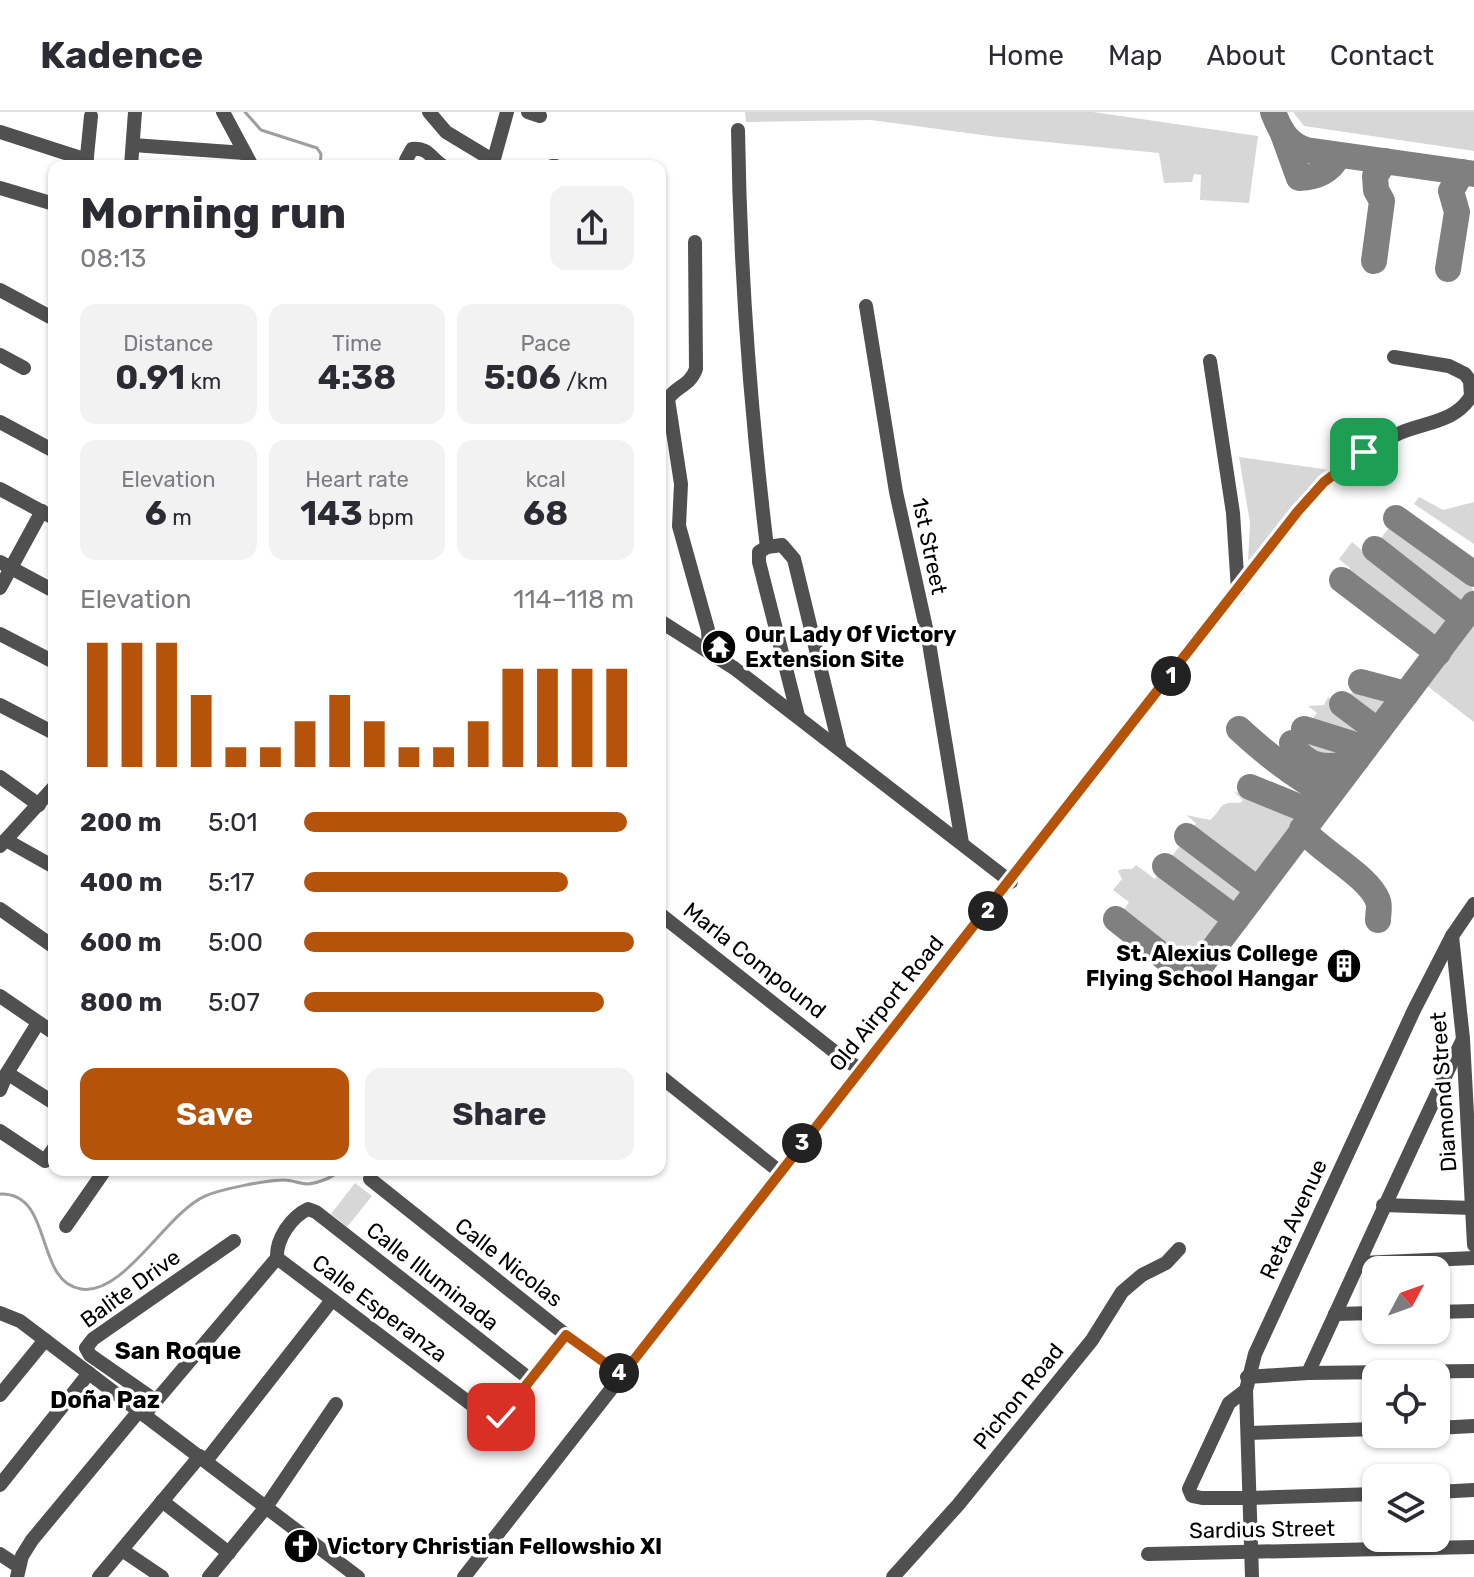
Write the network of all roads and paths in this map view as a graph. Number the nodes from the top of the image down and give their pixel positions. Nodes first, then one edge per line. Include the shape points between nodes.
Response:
1 (135, 112) edge
2 (223, 112) edge
3 (429, 112) edge
4 (507, 112) edge
5 (91, 116) dead end
6 (738, 130) dead end
7 (0, 132) edge
8 (133, 145) junction
9 (78, 160) edge
10 (86, 160) edge
11 (132, 160) edge
12 (248, 160) edge
13 (406, 160) dead end
14 (437, 160) edge
15 (488, 160) edge
16 (494, 160) edge
17 (0, 188) edge
18 (48, 202) edge
19 (695, 242) dead end
20 (0, 290) edge
21 (866, 306) dead end
22 (48, 316) edge
23 (0, 355) edge
24 (1394, 357) dead end
25 (1210, 361) dead end
26 (24, 368) dead end
27 (0, 422) edge
28 (48, 448) edge
29 (0, 489) edge
30 (48, 514) edge
31 (775, 546) junction
32 (5, 565) edge
33 (0, 588) edge
34 (48, 588) edge
35 (1238, 591) junction
36 (666, 625) edge
37 (0, 634) edge
38 (709, 650) junction
39 (48, 659) edge
40 (0, 705) edge
41 (798, 716) junction
42 (48, 730) edge
43 (840, 749) junction
44 (0, 777) edge
45 (48, 795) edge
46 (39, 805) junction
47 (3, 843) edge
48 (962, 843) junction
49 (48, 864) edge
50 (1011, 882) junction
51 (1474, 904) edge
52 (0, 909) edge
53 (666, 919) edge
54 (1452, 936) junction
55 (48, 943) edge
56 (0, 996) edge
57 (38, 1023) junction
58 (48, 1029) edge
59 (1463, 1039) junction
60 (861, 1069) junction
61 (7, 1073) junction
62 (666, 1081) edge
63 (0, 1090) edge
64 (48, 1099) edge
65 (0, 1131) edge
66 (48, 1157) edge
67 (780, 1172) junction
68 (101, 1176) edge
69 (370, 1179) dead end
70 (1383, 1205) junction
71 (1472, 1208) edge
72 (66, 1226) dead end
73 (234, 1241) dead end
74 (1474, 1245) edge
75 (1179, 1249) dead end
76 (277, 1258) junction
77 (1474, 1258) edge
78 (1361, 1263) junction
79 (332, 1300) junction
80 (1474, 1311) edge
81 (1450, 1312) edge
82 (0, 1313) edge
83 (1362, 1313) edge
84 (1335, 1314) junction
85 (566, 1335) junction
86 (45, 1340) junction
87 (1474, 1371) edge
88 (89, 1373) junction
89 (1308, 1373) junction
90 (622, 1375) junction
91 (531, 1380) junction
92 (1247, 1384) junction
93 (0, 1395) edge
94 (156, 1401) junction
95 (336, 1404) dead end
96 (142, 1413) junction
97 (1474, 1426) edge
98 (1450, 1427) edge
99 (1362, 1429) edge
100 (1248, 1433) junction
101 (203, 1459) junction
102 (0, 1485) edge
103 (1474, 1490) edge
104 (1450, 1491) edge
105 (1362, 1494) edge
106 (1249, 1498) junction
107 (162, 1501) junction
108 (266, 1507) junction
109 (1474, 1547) edge
110 (122, 1550) junction
111 (1251, 1552) junction
112 (229, 1553) junction
113 (0, 1554) edge
114 (1148, 1554) dead end
115 (18, 1571) edge
116 (99, 1577) edge
117 (162, 1577) edge
118 (209, 1577) edge
119 (358, 1577) edge
120 (464, 1577) edge
121 (893, 1577) edge
122 (1252, 1577) edge

1 - 8 street
2 - 12 street
3 - 15 street via 446,132
4 - 16 street
5 - 10 street
6 - 31 street via 751,415
7 - 9 street
8 - 11 street
8 - 12 street
13 - 14 street via 416,148
17 - 18 street
19 - 38 street via 696,369 668,399 681,484 677,520
20 - 22 street
21 - 48 street, 1st Street
23 - 26 street
24 - 35 street, Old Airport Road via 1458,369 1470,381 1471,396 1448,417 1401,433 1337,471 1312,494
25 - 35 street via 1233,513
27 - 28 street
29 - 30 street
30 - 32 street
31 - 41 street via 759,552 759,562
31 - 43 street via 794,559 800,576
32 - 33 street
32 - 34 street
35 - 50 street, Old Airport Road
36 - 38 street
37 - 39 street
38 - 41 street
40 - 42 street
41 - 43 street
43 - 48 street
44 - 46 street
45 - 46 street
46 - 47 street
47 - 49 street
48 - 50 street
50 - 60 street, Old Airport Road
51 - 54 street, Reta Avenue
52 - 55 street
53 - 60 street, Marla Compound
54 - 59 street, Diamond Street
54 - 92 street, Reta Avenue via 1255,1354
56 - 57 street
57 - 58 street
57 - 61 street
59 - 70 street
59 - 71 street, Diamond Street
60 - 67 street, Old Airport Road
61 - 63 street
61 - 64 street
62 - 67 street
65 - 66 street via 45,1161
67 - 90 street, Old Airport Road
68 - 72 street
69 - 85 street, Calle Nicolas
70 - 71 street
70 - 78 street
71 - 74 street, Diamond Street
73 - 94 street, Balite Drive via 86,1348
75 - 121 street, Pichon Road via 1122,1292 1092,1340
76 - 79 street, Calle Esperanza
76 - 91 street, Calle Illuminada via 278,1241 301,1213 316,1212
76 - 94 street
77 - 78 street
78 - 84 street
79 - 91 street, Calle Esperanza via 486,1416 496,1420
79 - 101 street
80 - 81 street
82 - 86 street
83 - 84 street
84 - 89 street
85 - 90 street, Calle Nicolas
85 - 91 street
86 - 88 street
86 - 93 street
87 - 89 street
88 - 96 street
88 - 102 street
89 - 92 street
90 - 120 street, Old Airport Road
92 - 100 street, Reta Avenue
92 - 106 street via 1229,1403 1189,1493 1197,1498
94 - 96 street
95 - 108 street
96 - 101 street
96 - 115 street via 32,1540
97 - 98 street
99 - 100 street
100 - 106 street, Reta Avenue
101 - 107 street
101 - 108 street
103 - 104 street
105 - 106 street
106 - 111 street, Reta Avenue
107 - 110 street
107 - 112 street
108 - 112 street
108 - 119 street
109 - 111 street, Sardius Street
110 - 116 street
110 - 117 street
111 - 114 street, Sardius Street
111 - 122 street, Reta Avenue
112 - 118 street
113 - 115 street

